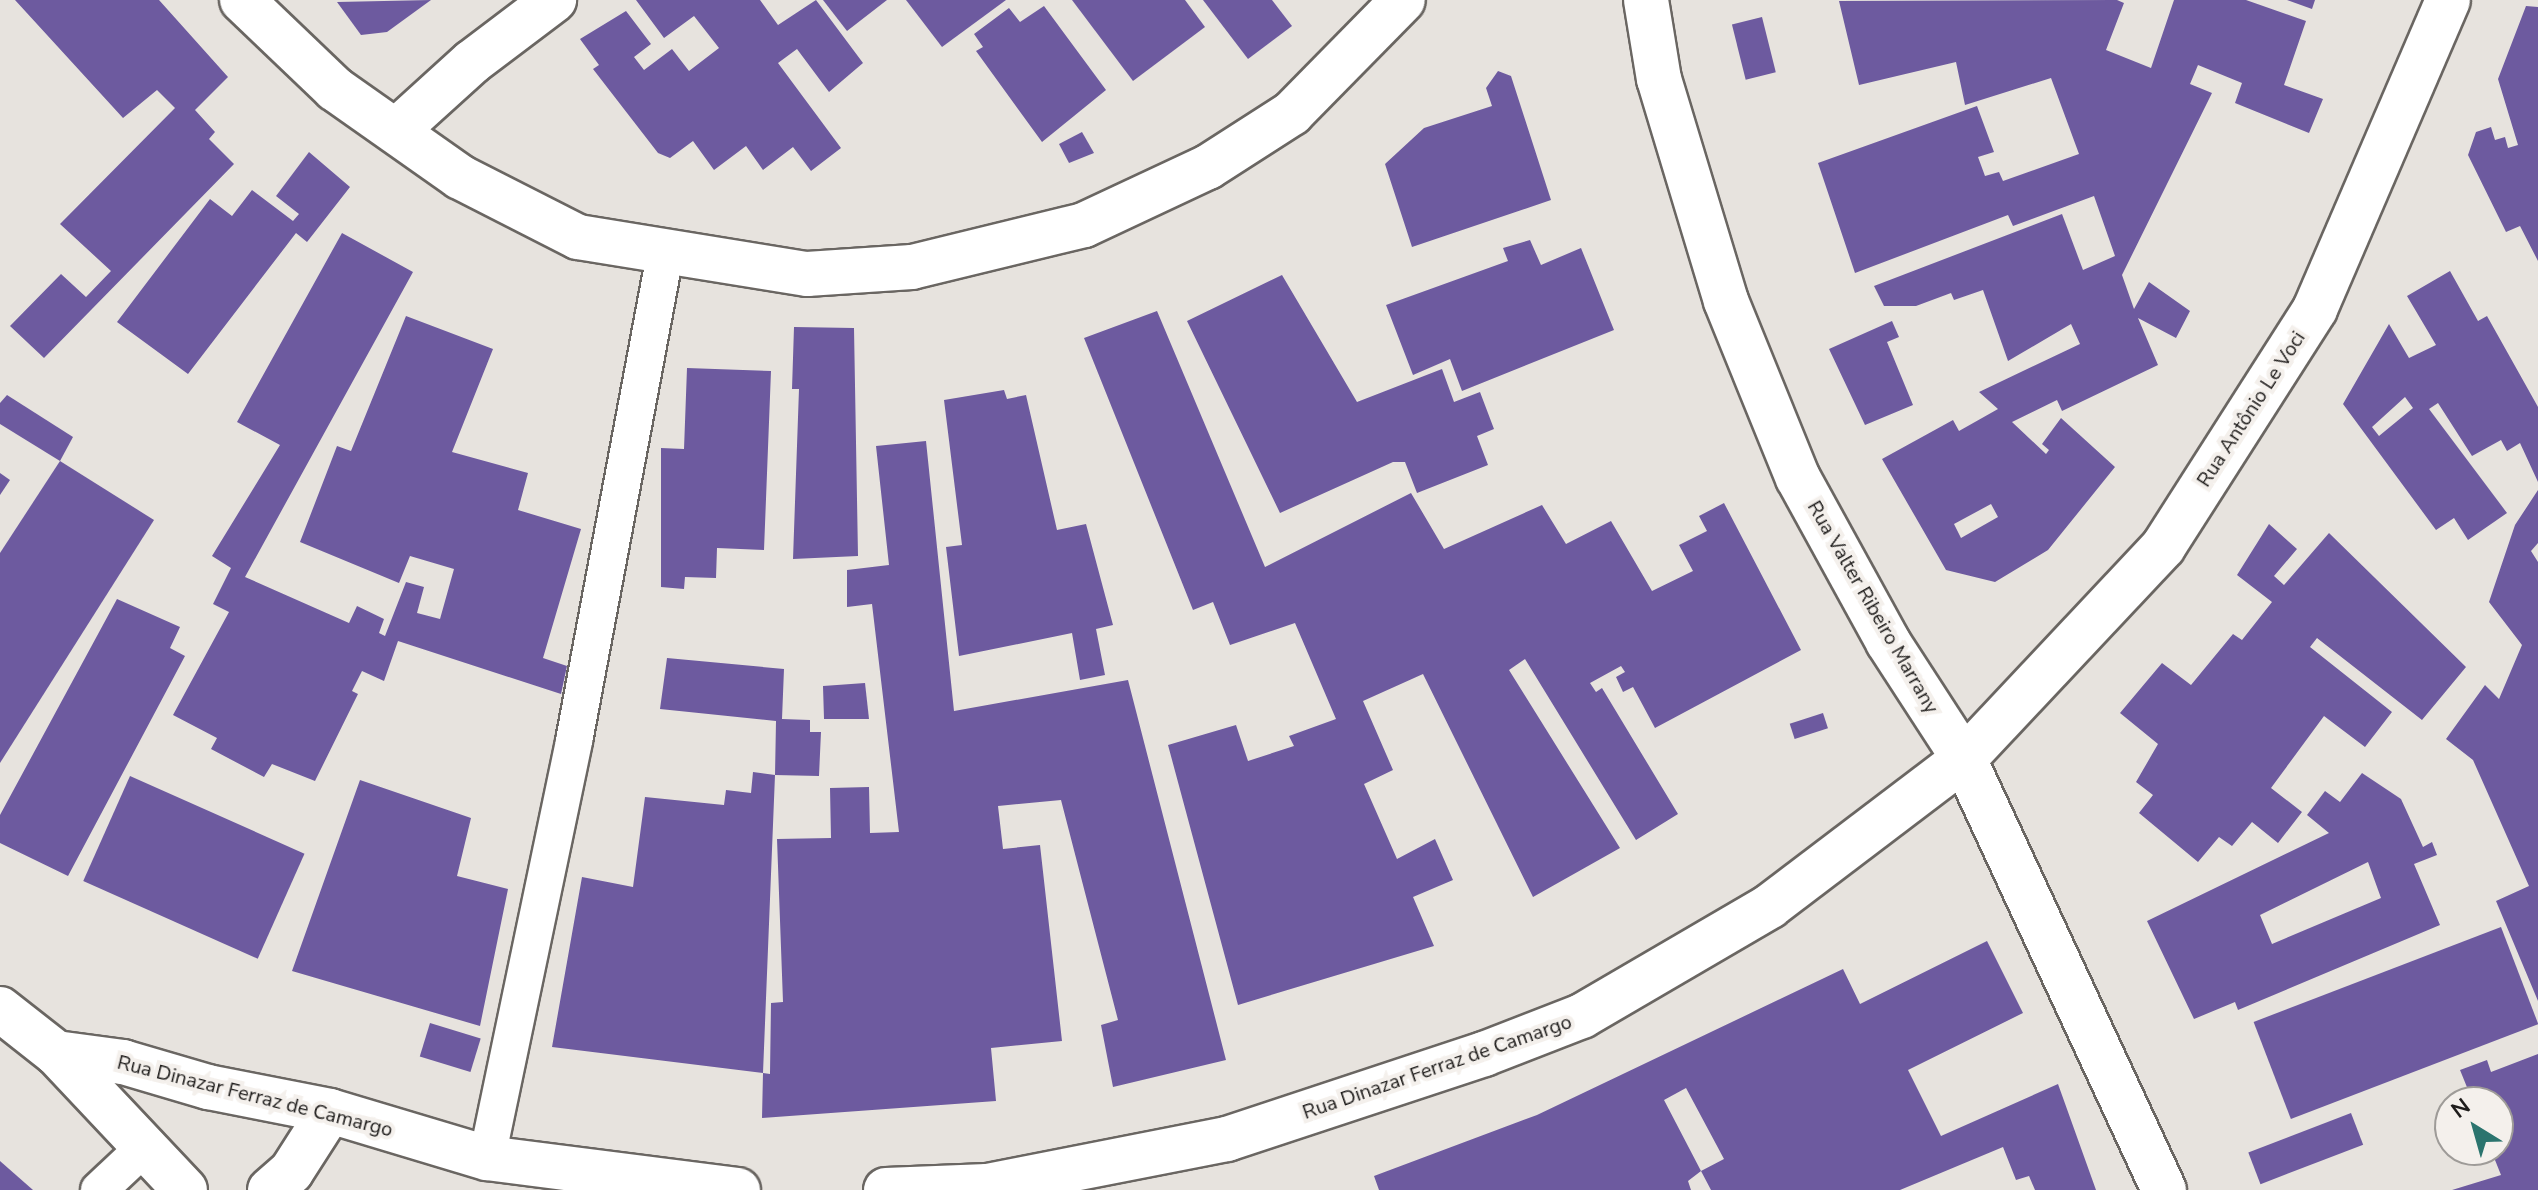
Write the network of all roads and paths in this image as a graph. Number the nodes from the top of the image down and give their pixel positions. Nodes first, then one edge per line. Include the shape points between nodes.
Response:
1 (242, 0) edge
2 (554, 0) edge
3 (1403, 0) edge
4 (1646, 0) edge
5 (2448, 0) edge
6 (397, 130) junction
7 (666, 251) junction
8 (1964, 759) junction
9 (0, 1009) edge
10 (56, 1053) junction
11 (330, 1111) junction
12 (147, 1145) junction
13 (487, 1158) junction
14 (99, 1190) edge
15 (185, 1190) edge
16 (270, 1190) edge
17 (738, 1190) edge
18 (886, 1190) edge
19 (2164, 1190) edge

1 - 6 street via 335,89
2 - 6 street via 472,62
3 - 7 street via 1292,113 1208,167 1084,225 912,267 807,274
4 - 8 street, Rua Valter Ribeiro Marrany via 1659,79 1726,301 1798,478 1888,642
5 - 8 street, Rua Antônio Le Voci via 2315,309 2163,547
6 - 7 street via 460,177 578,237
7 - 13 lane via 574,741
8 - 18 street, Rua Dinazar Ferraz de Camargo via 1770,906 1568,1021 1227,1139 987,1186
8 - 19 street, Rua Valter Ribeiro Marrany
9 - 10 street
10 - 11 street, Rua Dinazar Ferraz de Camargo via 123,1062 208,1087
10 - 12 street
11 - 13 street, Rua Dinazar Ferraz de Camargo
11 - 16 street via 291,1172
12 - 14 lane
12 - 15 street
13 - 17 street, Rua Dinazar Ferraz de Camargo

